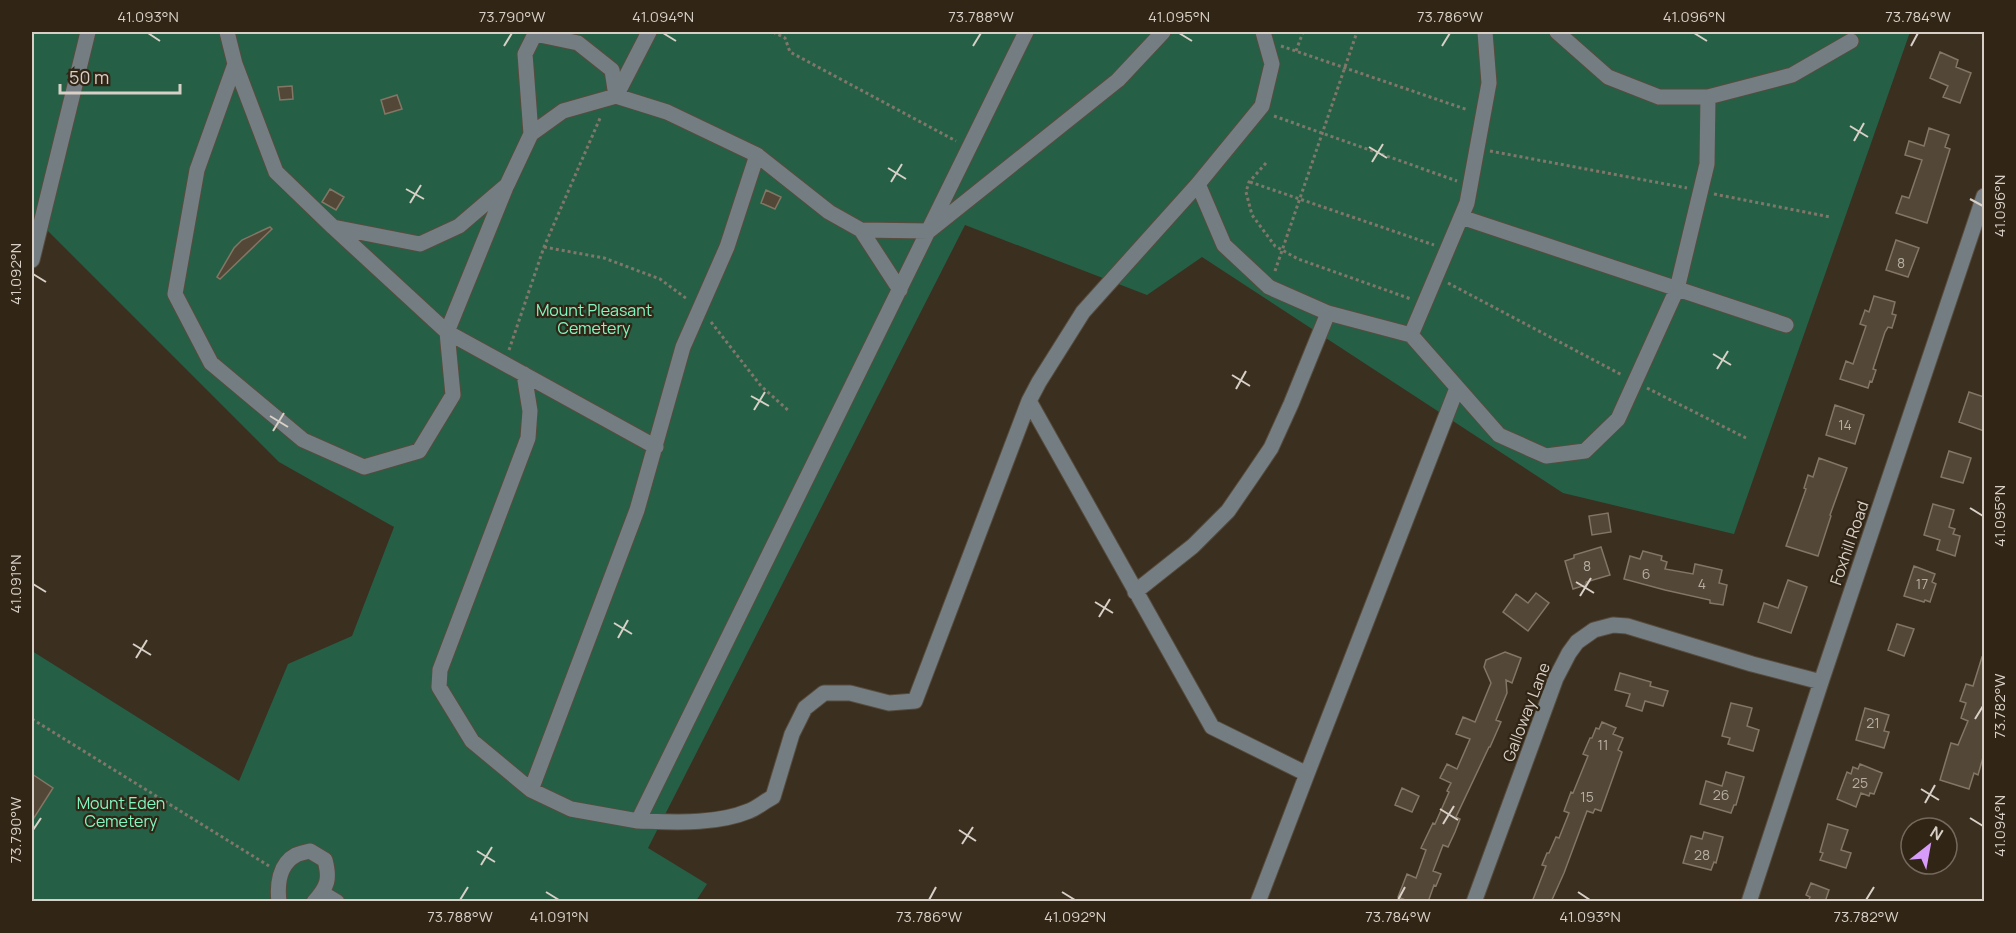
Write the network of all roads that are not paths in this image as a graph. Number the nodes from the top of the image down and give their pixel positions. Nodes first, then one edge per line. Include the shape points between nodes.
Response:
1 (88, 32) edge
2 (227, 32) edge
3 (649, 32) edge
4 (1026, 32) edge
5 (1163, 32) edge
6 (1485, 32) edge
7 (1557, 32) edge
8 (1264, 36) edge
9 (1851, 41) dead end
10 (235, 64) junction
11 (612, 97) junction
12 (1708, 97) junction
13 (531, 134) junction
14 (757, 155) junction
15 (1198, 184) junction
16 (507, 185) junction
17 (1984, 196) edge
18 (1461, 217) junction
19 (333, 227) junction
20 (861, 230) junction
21 (929, 231) junction
22 (32, 260) edge
23 (1677, 289) junction
24 (900, 290) junction
25 (1328, 313) junction
26 (1786, 325) dead end
27 (447, 332) junction
28 (1411, 335) junction
29 (524, 374) junction
30 (1457, 388) junction
31 (1029, 401) junction
32 (656, 447) junction
33 (1135, 592) junction
34 (1821, 682) junction
35 (1306, 774) junction
36 (531, 790) junction
37 (638, 821) junction
38 (318, 897) edge
39 (279, 902) edge
40 (337, 902) edge
41 (1258, 902) edge
42 (1473, 902) edge
43 (1749, 902) edge

1 - 22 street
2 - 10 street
3 - 11 street
4 - 21 street
5 - 21 street via 1118,80
6 - 18 street via 1489,83
7 - 12 street via 1608,77 1659,97
8 - 15 street via 1272,64 1262,106
9 - 12 street via 1791,75
10 - 19 street via 276,172
10 - 27 street via 197,170 175,294 211,363 303,440 364,467 419,451 453,394
11 - 13 street via 563,111
11 - 13 street via 612,70 578,43 536,34 525,54
11 - 14 street via 667,112
12 - 23 street via 1707,164
13 - 16 street
14 - 20 street via 829,212
14 - 32 street via 726,247 683,347
15 - 25 street via 1224,245 1269,287
15 - 31 street via 1083,312
16 - 19 street via 459,226 420,244
16 - 27 street
17 - 34 street, Foxhill Road
18 - 23 street
18 - 28 street
19 - 27 street
20 - 21 street
20 - 24 street
21 - 24 street
23 - 26 street
23 - 30 street via 1618,419 1585,451 1546,456 1499,435
24 - 37 street
25 - 28 street
25 - 33 street via 1271,448 1228,511
27 - 29 street
28 - 30 street
29 - 32 street
29 - 36 street via 530,411 528,438 440,670 439,687 472,741
30 - 35 street
31 - 33 street
31 - 37 street via 915,701 889,703 850,693 824,693 805,708 792,734 773,797 749,811 716,819
32 - 36 street via 637,510
33 - 35 street via 1212,727
34 - 42 street, Galloway Lane via 1627,626 1594,630 1577,642 1556,678
34 - 43 street, Foxhill Road
35 - 41 street
36 - 37 street via 571,809
38 - 39 street via 329,875 325,860 310,851 295,855 281,873 277,884
38 - 40 street

